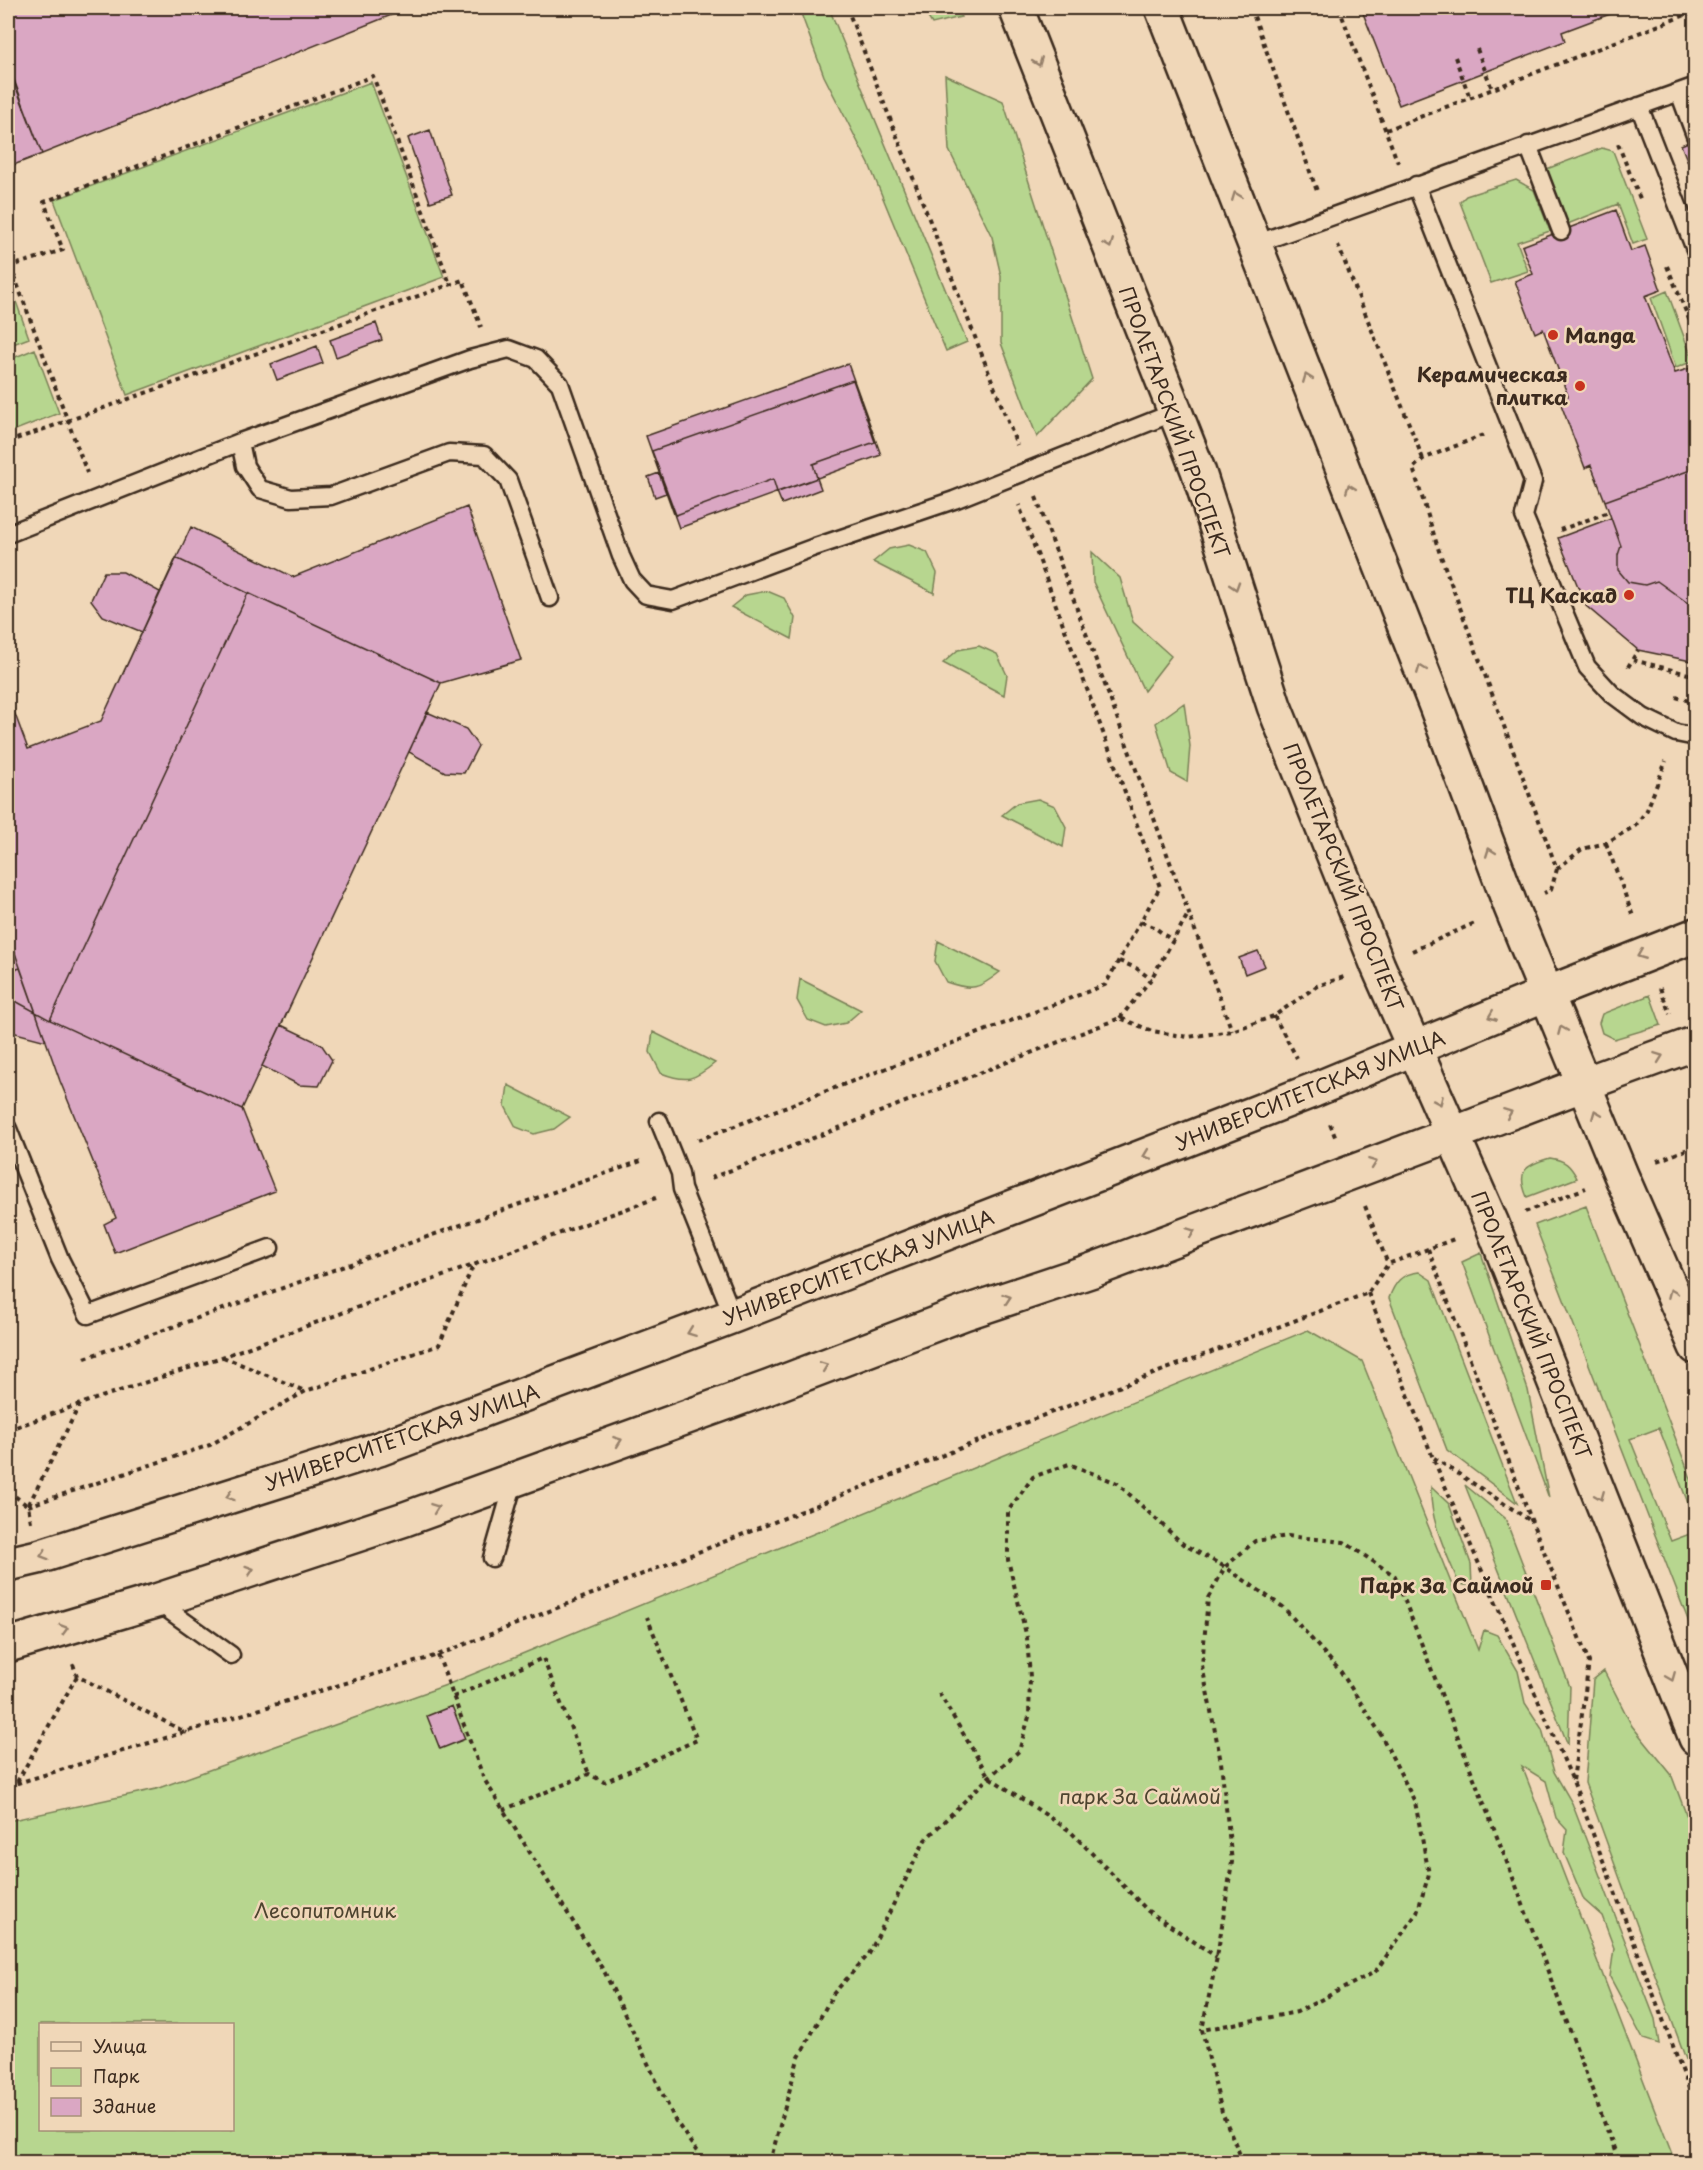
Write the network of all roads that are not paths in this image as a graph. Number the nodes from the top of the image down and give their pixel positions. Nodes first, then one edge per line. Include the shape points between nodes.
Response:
1 (1016, 8) edge
2 (1162, 8) edge
3 (1695, 86) edge
4 (1679, 92) junction
5 (1639, 106) junction
6 (1695, 138) edge
7 (1528, 145) junction
8 (1412, 187) junction
9 (1561, 231) dead end
10 (1255, 243) junction
11 (1695, 252) edge
12 (1175, 412) junction
13 (240, 442) junction
14 (8, 534) edge
15 (550, 598) dead end
16 (1695, 737) edge
17 (1695, 935) edge
18 (1546, 994) junction
19 (1689, 1045) edge
20 (1415, 1048) junction
21 (1584, 1084) junction
22 (659, 1121) dead end
23 (8, 1129) edge
24 (1453, 1134) junction
25 (270, 1248) dead end
26 (733, 1316) junction
27 (1695, 1347) edge
28 (516, 1478) junction
29 (492, 1558) dead end
30 (8, 1564) edge
31 (156, 1601) junction
32 (8, 1645) edge
33 (231, 1655) dead end
34 (1695, 1738) edge

1 -> 12 main road, ПРОЛЕТАРСКИЙ ПРОСПЕКТ
10 -> 2 main road
3 - 4 lane
4 - 5 lane
4 - 6 lane
5 - 7 lane
5 - 11 lane
7 - 8 lane
7 - 9 lane
8 - 10 lane
8 - 16 lane via 1533,481 1524,516 1587,667 1612,694 1643,717 1676,733
18 -> 10 main road
12 - 13 lane via 954,500 673,600 646,596 632,580 560,384 536,358 509,349 470,358
12 -> 20 main road, ПРОЛЕТАРСКИЙ ПРОСПЕКТ via 1198,470 1274,706
13 - 14 lane
13 - 15 lane via 245,465 260,489 291,498 331,496 449,453 484,455 508,480
17 -> 18 main road, УНИВЕРСИТЕТСКАЯ УЛИЦА
18 -> 20 main road, УНИВЕРСИТЕТСКАЯ УЛИЦА
21 -> 18 main road
21 -> 19 main road
20 -> 24 main road, ПРОЛЕТАРСКИЙ ПРОСПЕКТ
20 -> 26 main road, УНИВЕРСИТЕТСКАЯ УЛИЦА
24 -> 21 main road
27 -> 21 main road
22 - 26 lane
23 - 25 lane via 60,1259 88,1315
28 -> 24 main road via 964,1313 1093,1270
24 -> 34 main road, ПРОЛЕТАРСКИЙ ПРОСПЕКТ
26 -> 30 main road, УНИВЕРСИТЕТСКАЯ УЛИЦА via 379,1449
28 - 29 lane
31 -> 28 main road
32 -> 31 main road
31 - 33 lane

